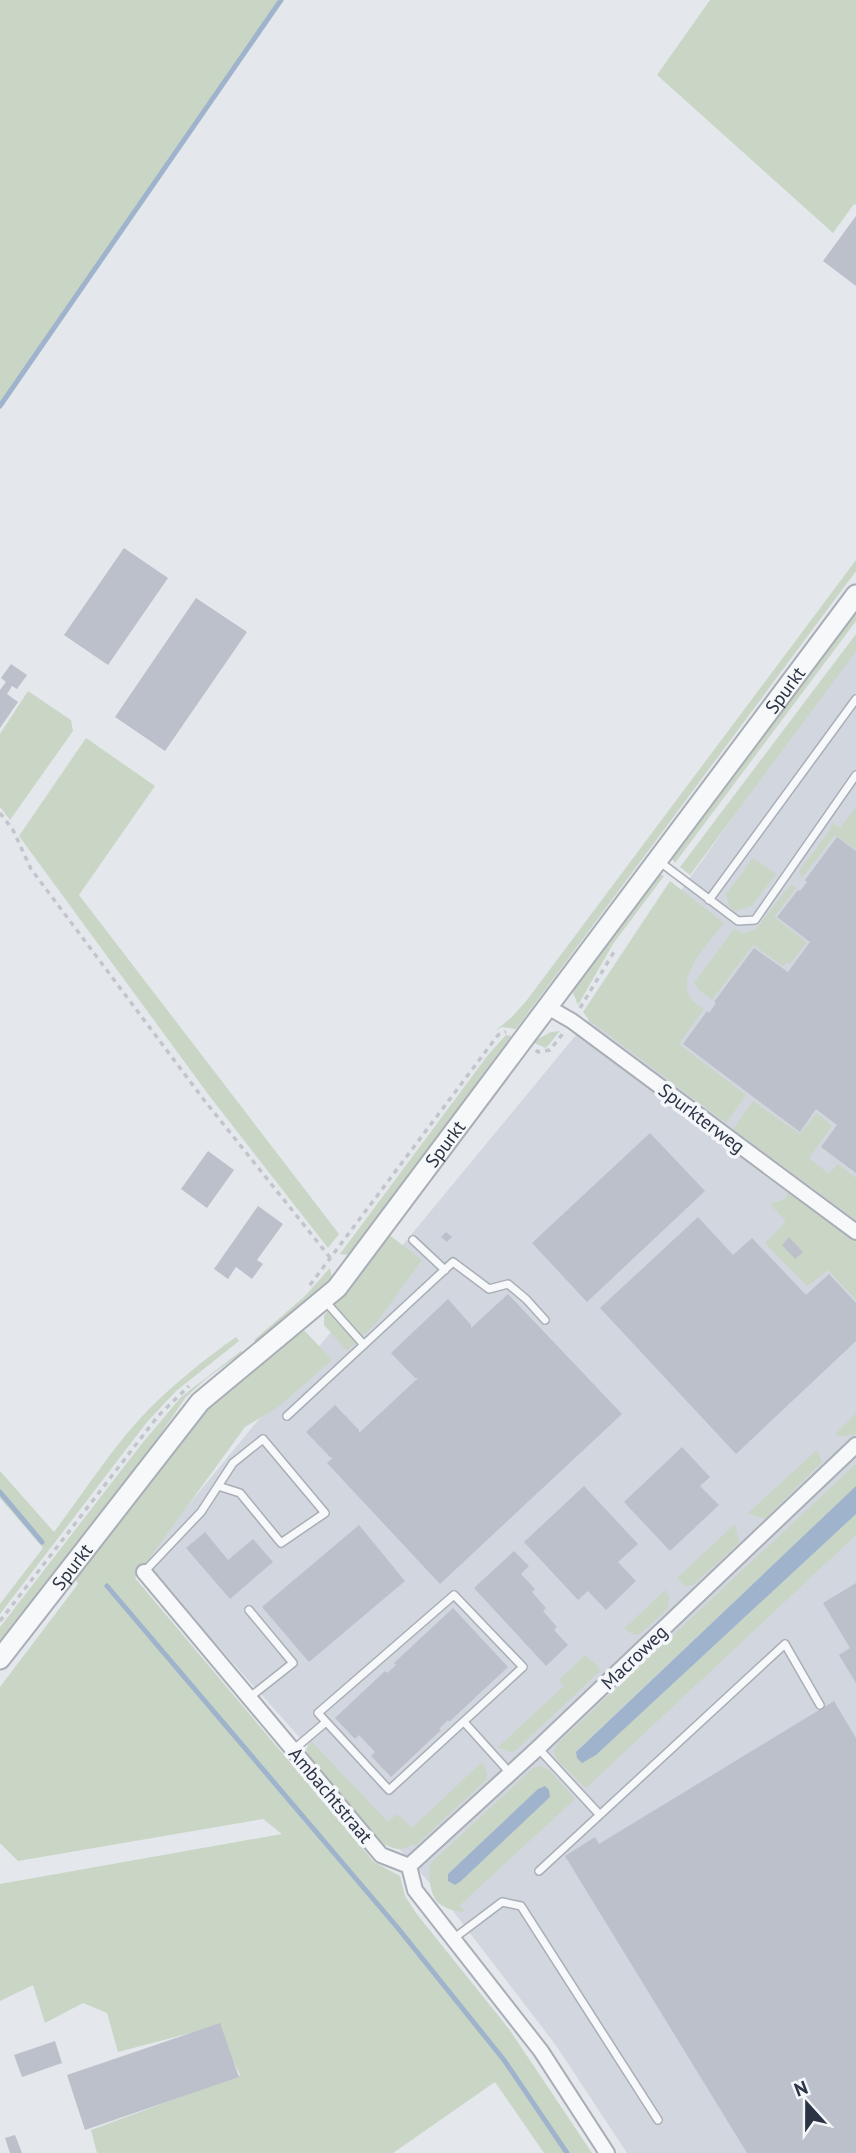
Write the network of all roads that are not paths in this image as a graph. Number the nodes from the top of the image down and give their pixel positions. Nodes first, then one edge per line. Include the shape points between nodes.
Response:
1 (856, 595) edge
2 (856, 699) edge
3 (856, 775) edge
4 (657, 859) junction
5 (709, 900) junction
6 (546, 1006) junction
7 (856, 1232) edge
8 (414, 1240) dead end
9 (445, 1270) junction
10 (324, 1300) junction
11 (545, 1320) dead end
12 (364, 1345) junction
13 (287, 1416) dead end
14 (856, 1445) edge
15 (218, 1486) junction
16 (144, 1572) joint
17 (249, 1611) dead end
18 (0, 1659) edge
19 (249, 1698) junction
20 (820, 1705) dead end
21 (326, 1722) junction
22 (464, 1722) junction
23 (538, 1748) junction
24 (293, 1750) junction
25 (510, 1773) junction
26 (599, 1814) junction
27 (409, 1866) junction
28 (538, 1871) dead end
29 (453, 1939) junction
30 (658, 2120) dead end
31 (607, 2153) edge

1 - 4 street, Spurkt
2 - 5 lane
3 - 5 lane via 755,920 737,921
4 - 5 lane
4 - 6 street, Spurkt
6 - 7 street, Spurkterweg
6 - 10 street, Spurkt
8 - 9 lane
9 - 11 lane via 453,1262 489,1289 508,1284
9 - 12 lane
10 - 12 lane
10 - 18 street, Spurkt via 200,1402
12 - 13 lane
14 - 23 street, Macroweg
15 - 15 lane via 233,1463 263,1439 325,1513 281,1544 240,1493
15 - 16 lane via 201,1512
16 - 19 street, Ambachtstraat
17 - 19 lane via 293,1663
19 - 24 street, Ambachtstraat
20 - 26 lane via 785,1644
21 - 22 lane via 389,1790
21 - 22 lane via 318,1713 454,1595 523,1668
21 - 24 lane
22 - 25 lane
23 - 25 street, Macroweg
23 - 26 lane
24 - 27 street, Ambachtstraat via 381,1855
25 - 27 street, Macroweg
26 - 28 lane
27 - 29 street via 415,1890
29 - 30 lane via 502,1902 521,1906
29 - 31 street via 541,2051

